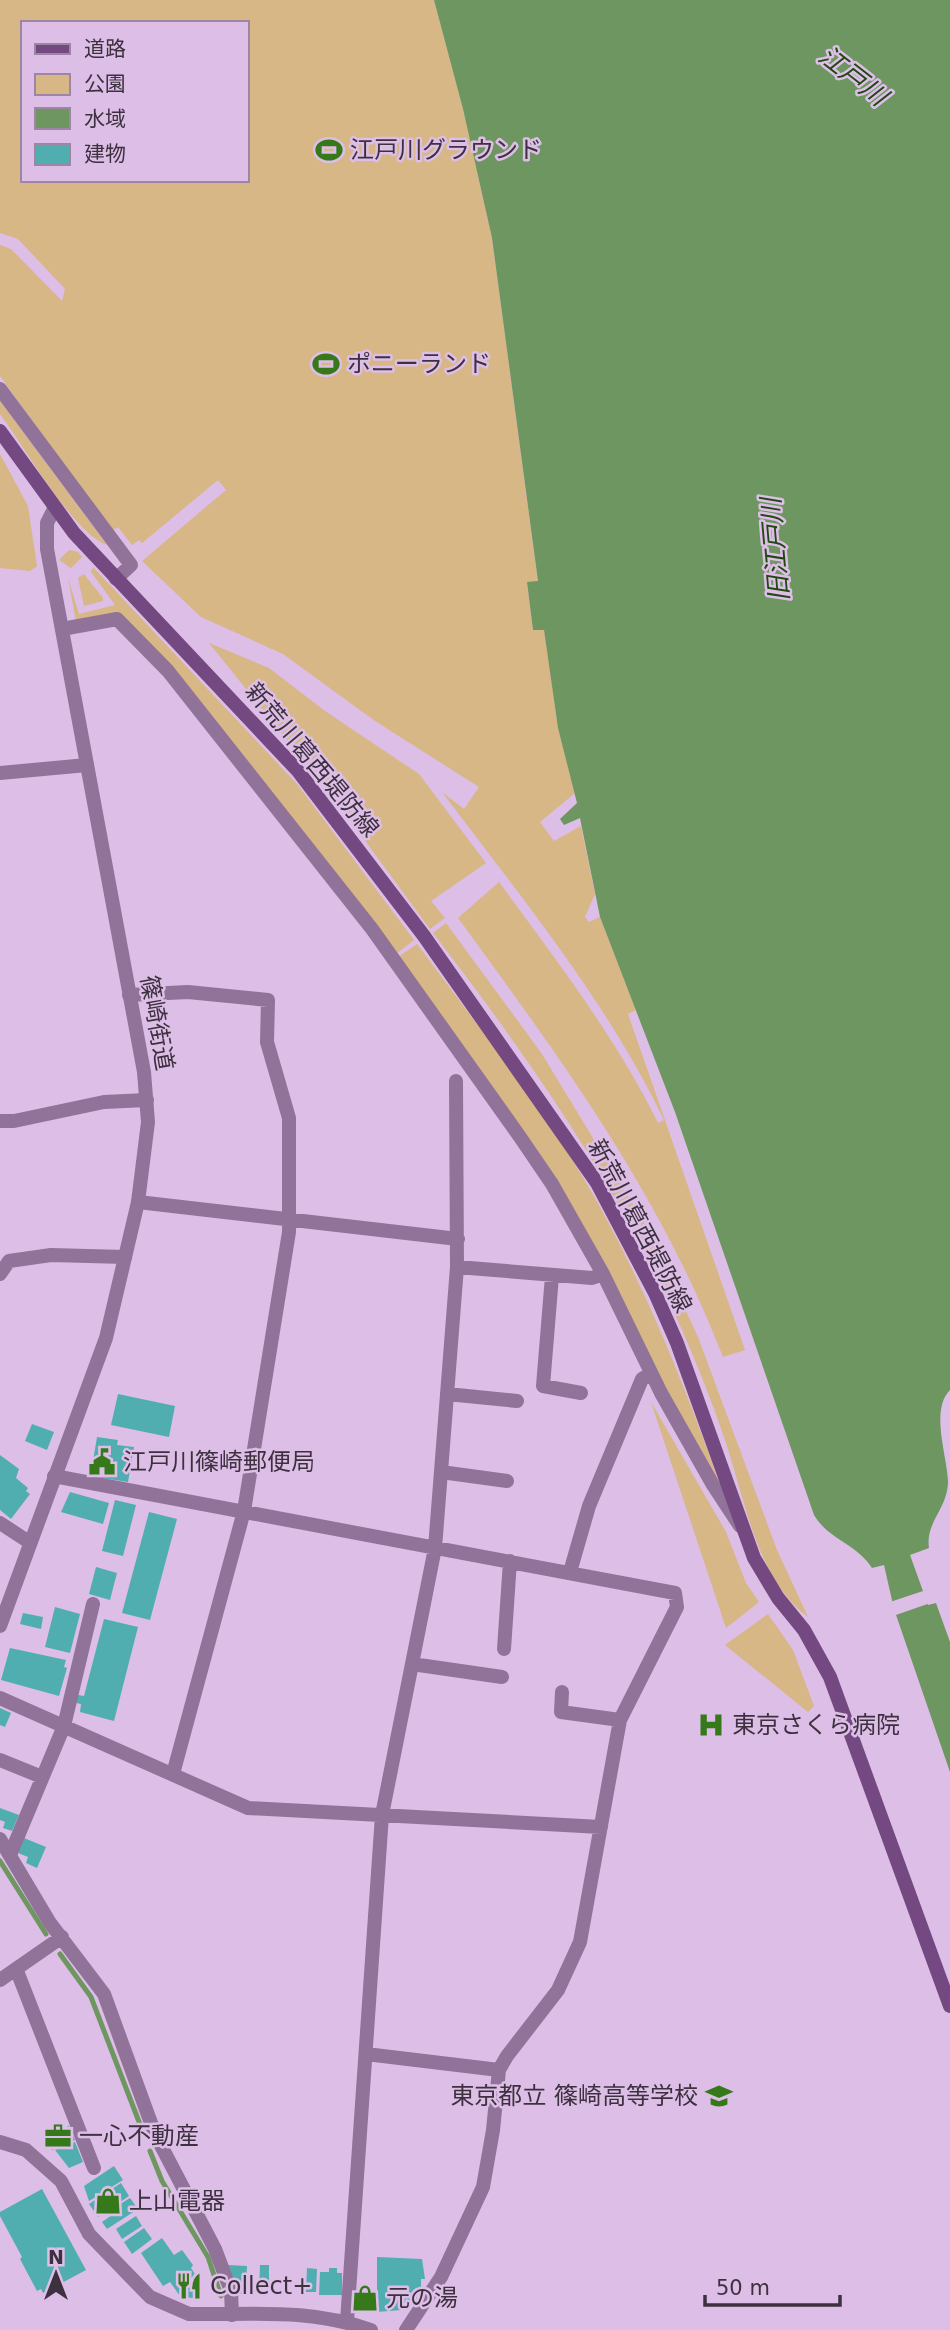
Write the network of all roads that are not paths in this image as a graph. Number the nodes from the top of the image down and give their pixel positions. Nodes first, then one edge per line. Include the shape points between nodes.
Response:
1 (0, 389) edge
2 (0, 431) edge
3 (54, 509) junction
4 (116, 579) junction
5 (62, 629) junction
6 (87, 765) junction
7 (0, 773) edge
8 (129, 995) junction
9 (456, 1082) dead end
10 (147, 1100) junction
11 (0, 1121) edge
12 (138, 1202) junction
13 (289, 1220) junction
14 (458, 1239) junction
15 (125, 1257) junction
16 (457, 1267) junction
17 (0, 1274) edge
18 (603, 1274) junction
19 (552, 1276) junction
20 (650, 1374) junction
21 (581, 1393) dead end
22 (447, 1394) junction
23 (517, 1401) dead end
24 (441, 1472) junction
25 (54, 1476) junction
26 (506, 1481) dead end
27 (244, 1511) junction
28 (0, 1523) edge
29 (743, 1530) junction
30 (29, 1542) junction
31 (435, 1548) junction
32 (510, 1561) junction
33 (570, 1572) junction
34 (93, 1604) dead end
35 (0, 1626) edge
36 (504, 1649) dead end
37 (412, 1664) junction
38 (502, 1677) dead end
39 (562, 1692) dead end
40 (0, 1698) edge
41 (620, 1720) junction
42 (64, 1726) junction
43 (0, 1760) edge
44 (173, 1774) junction
45 (42, 1777) junction
46 (382, 1815) junction
47 (601, 1827) junction
48 (0, 1839) edge
49 (10, 1855) junction
50 (62, 1937) junction
51 (17, 1971) junction
52 (0, 1980) edge
53 (950, 2006) edge
54 (366, 2054) junction
55 (499, 2070) junction
56 (0, 2142) edge
57 (94, 2168) dead end
58 (232, 2315) junction
59 (347, 2322) junction
60 (371, 2330) edge
61 (406, 2330) edge

1 - 4 street via 131,565
2 - 3 main road
3 - 4 main road, 新荒川葛西堤防線
3 - 5 street, 篠崎街道 via 47,523 47,549
4 - 29 main road, 新荒川葛西堤防線 via 298,771 424,936 597,1183 677,1343
5 - 6 street, 篠崎街道
5 - 18 street via 117,619 168,671 397,963 552,1184
6 - 7 street
6 - 8 street, 篠崎街道
8 - 10 street, 篠崎街道
8 - 13 street via 188,992 268,1000 267,1041 289,1118
9 - 14 street
10 - 11 street via 104,1102
10 - 12 street, 篠崎街道
12 - 13 street
12 - 15 street, 篠崎街道
13 - 14 street
13 - 27 street
14 - 16 street
15 - 17 street via 51,1255 9,1261
15 - 25 street, 篠崎街道 via 100,1357
16 - 19 street
16 - 22 street
18 - 19 street via 592,1278
18 - 20 street
19 - 21 street via 544,1386
20 - 29 street
20 - 33 street via 642,1379 589,1506
22 - 23 street
22 - 24 street
24 - 26 street
24 - 31 street
25 - 27 street
25 - 30 street, 篠崎街道
27 - 31 street
27 - 44 street
28 - 30 street
29 - 53 main road, 新荒川葛西堤防線 via 764,1578 827,1669
30 - 35 street, 篠崎街道
31 - 32 street
31 - 37 street
32 - 33 street
32 - 36 street
33 - 41 street via 673,1591 677,1597 677,1607
34 - 42 street
37 - 38 street
37 - 46 street
39 - 41 street via 561,1712
40 - 42 street
41 - 47 street
42 - 44 street
42 - 45 street
43 - 45 street
44 - 46 street via 248,1808
45 - 49 street
46 - 47 street
46 - 54 street
47 - 55 street via 580,1942 558,1990
48 - 49 street
49 - 50 street
50 - 51 street
50 - 58 street via 104,1994 155,2134 215,2249 231,2291
51 - 52 street
51 - 57 street
54 - 55 street
54 - 59 street
55 - 61 street via 483,2187 441,2277
56 - 58 street via 26,2150 61,2181 89,2234 150,2297 189,2314
58 - 59 street via 298,2313
59 - 60 street

